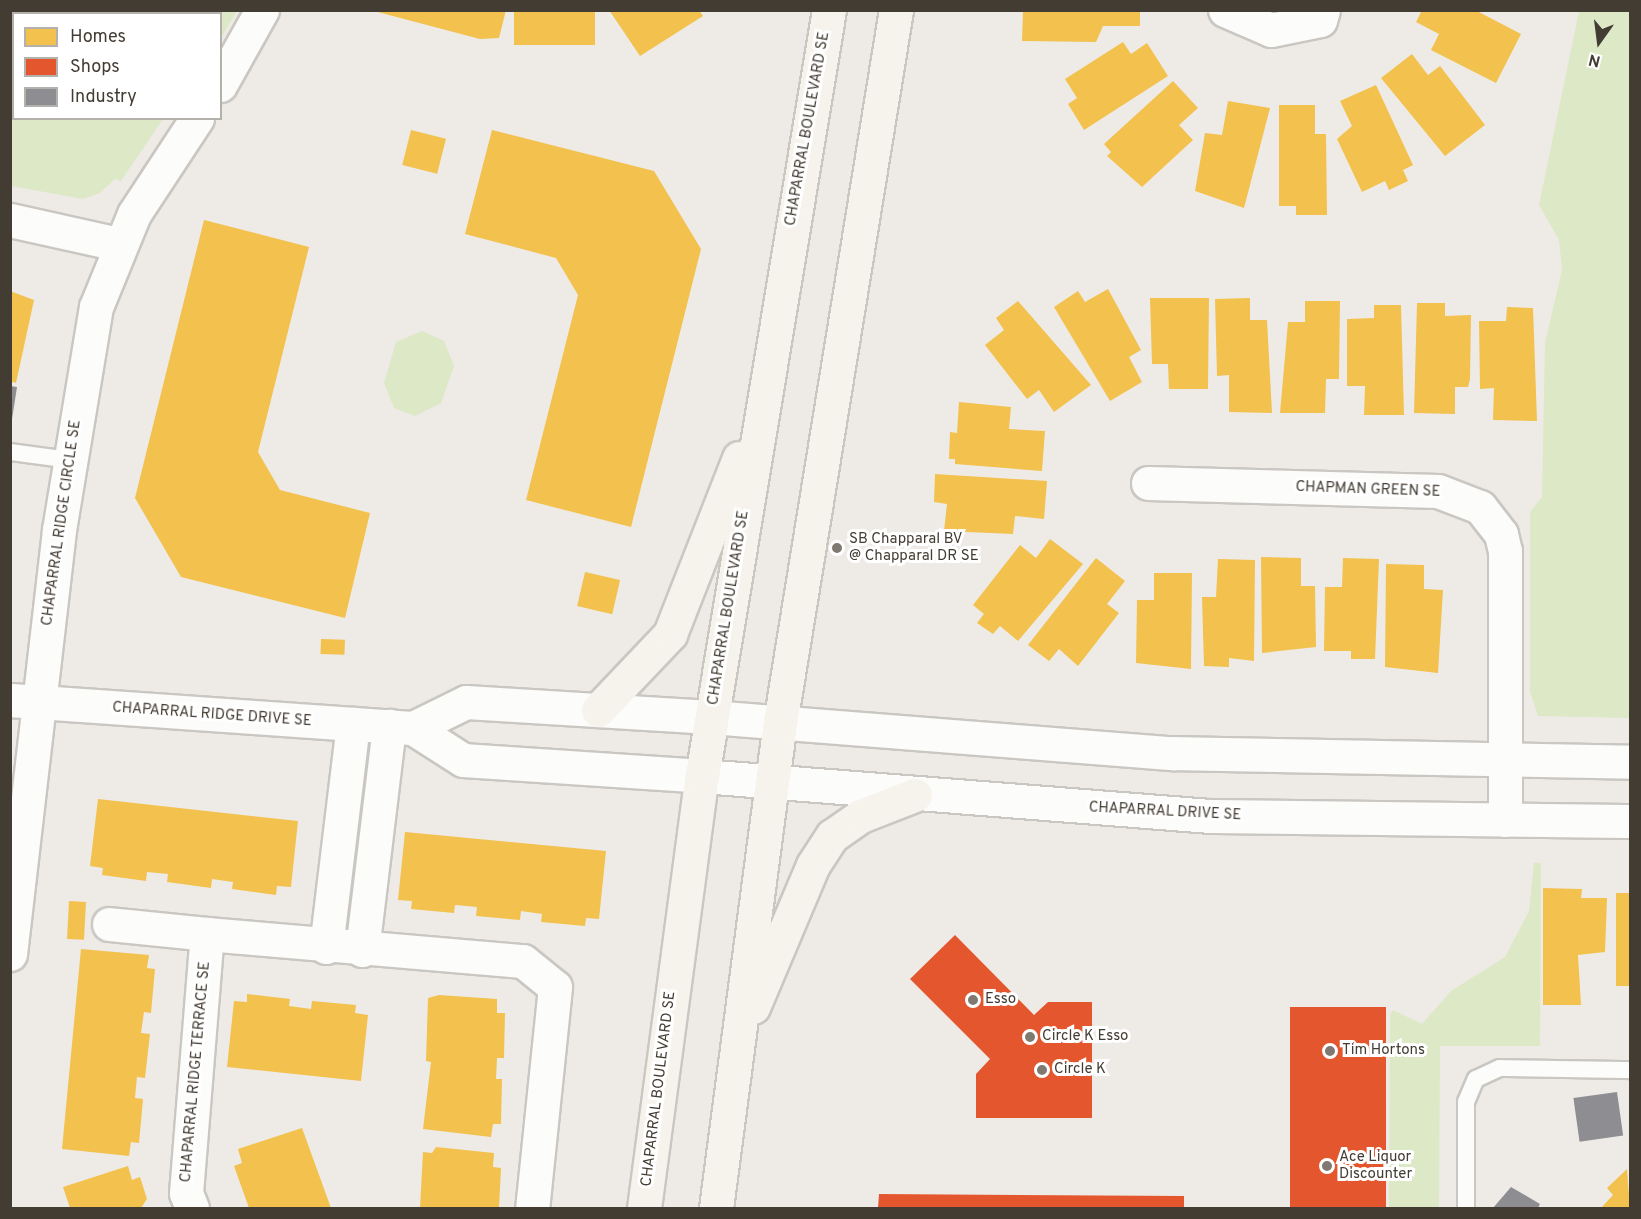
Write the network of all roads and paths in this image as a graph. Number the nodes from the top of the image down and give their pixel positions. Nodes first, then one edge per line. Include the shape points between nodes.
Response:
1 (262, 10) edge
2 (830, 10) edge
3 (896, 10) edge
4 (1225, 10) edge
5 (1323, 10) edge
6 (222, 81) edge
7 (196, 120) edge
8 (10, 220) edge
9 (118, 244) junction
10 (763, 398) junction
11 (10, 452) edge
12 (70, 460) junction
13 (1148, 483) dead end
14 (24, 701) edge
15 (598, 710) junction
16 (711, 717) junction
17 (780, 723) junction
18 (353, 724) junction
19 (401, 727) junction
20 (1506, 761) junction
21 (1630, 762) edge
22 (702, 776) junction
23 (772, 781) junction
24 (915, 795) junction
25 (1505, 820) junction
26 (1630, 821) edge
27 (109, 924) dead end
28 (207, 934) junction
29 (326, 947) junction
30 (362, 950) junction
31 (10, 954) edge
32 (736, 1048) junction
33 (1630, 1070) edge
34 (192, 1209) edge
35 (532, 1209) edge
36 (644, 1209) edge
37 (716, 1209) edge
38 (1466, 1209) edge

1 - 6 street
2 - 10 main road, CHAPARRAL BOULEVARD SE
3 - 17 main road
4 - 5 street via 1271,30 1320,20
7 - 9 street, CHAPARRAL RIDGE CIRCLE SE
8 - 9 street
9 - 12 street, CHAPARRAL RIDGE CIRCLE SE via 96,307
10 - 15 main road via 670,634 648,664
10 - 16 main road, CHAPARRAL BOULEVARD SE
11 - 12 lane
12 - 14 street, CHAPARRAL RIDGE CIRCLE SE
13 - 20 street, CHAPMAN GREEN SE via 1438,491 1480,507 1501,534 1505,551
14 - 18 street, CHAPARRAL RIDGE DRIVE SE
14 - 31 street, CHAPARRAL RIDGE CIRCLE SE
15 - 16 street, CHAPARRAL RIDGE DRIVE SE
15 - 19 street, CHAPARRAL RIDGE DRIVE SE via 466,702
16 - 17 street
16 - 22 main road, CHAPARRAL BOULEVARD SE
17 - 20 street via 1173,753
17 - 23 main road
18 - 19 street, CHAPARRAL RIDGE DRIVE SE
18 - 29 street
19 - 22 street, CHAPARRAL RIDGE DRIVE SE via 463,760
19 - 30 street
20 - 21 street
20 - 25 street, CHAPMAN GREEN SE
22 - 23 street, CHAPARRAL DRIVE SE
22 - 36 main road, CHAPARRAL BOULEVARD SE
23 - 24 street, CHAPARRAL DRIVE SE
23 - 32 main road
24 - 25 street, CHAPARRAL DRIVE SE via 1210,816
24 - 32 main road via 847,824 822,851
25 - 26 street, CHAPARRAL DRIVE SE
27 - 28 street
28 - 29 street
28 - 34 street, CHAPARRAL RIDGE TERRACE SE via 186,1193
29 - 30 street
30 - 35 street via 523,961 555,987
32 - 37 main road
33 - 38 lane via 1500,1068 1476,1078 1466,1102

